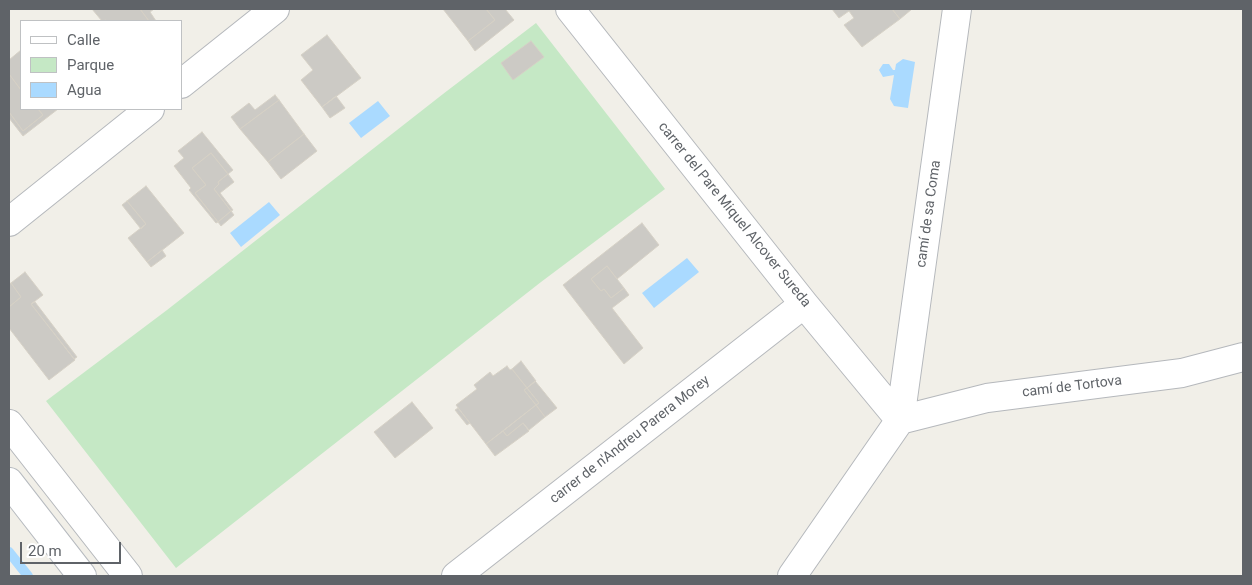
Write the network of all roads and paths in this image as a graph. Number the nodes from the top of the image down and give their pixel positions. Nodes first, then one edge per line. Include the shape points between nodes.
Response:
1 (275, 9) edge
2 (570, 9) edge
3 (957, 9) edge
4 (182, 83) edge
5 (149, 110) edge
6 (9, 222) edge
7 (804, 304) junction
8 (1243, 357) edge
9 (900, 420) junction
10 (9, 424) edge
11 (9, 482) edge
12 (82, 576) edge
13 (128, 576) edge
14 (456, 576) edge
15 (792, 576) edge

1 - 4 street
2 - 7 street, carrer del Pare Miquel Alcover Sureda
3 - 9 street, camí de sa Coma
5 - 6 street
7 - 9 street, carrer del Pare Miquel Alcover Sureda
7 - 14 street, carrer de n'Andreu Parera Morey
8 - 9 street, camí de Tortova via 1182,373 987,398
9 - 15 street
10 - 13 street
11 - 12 street

